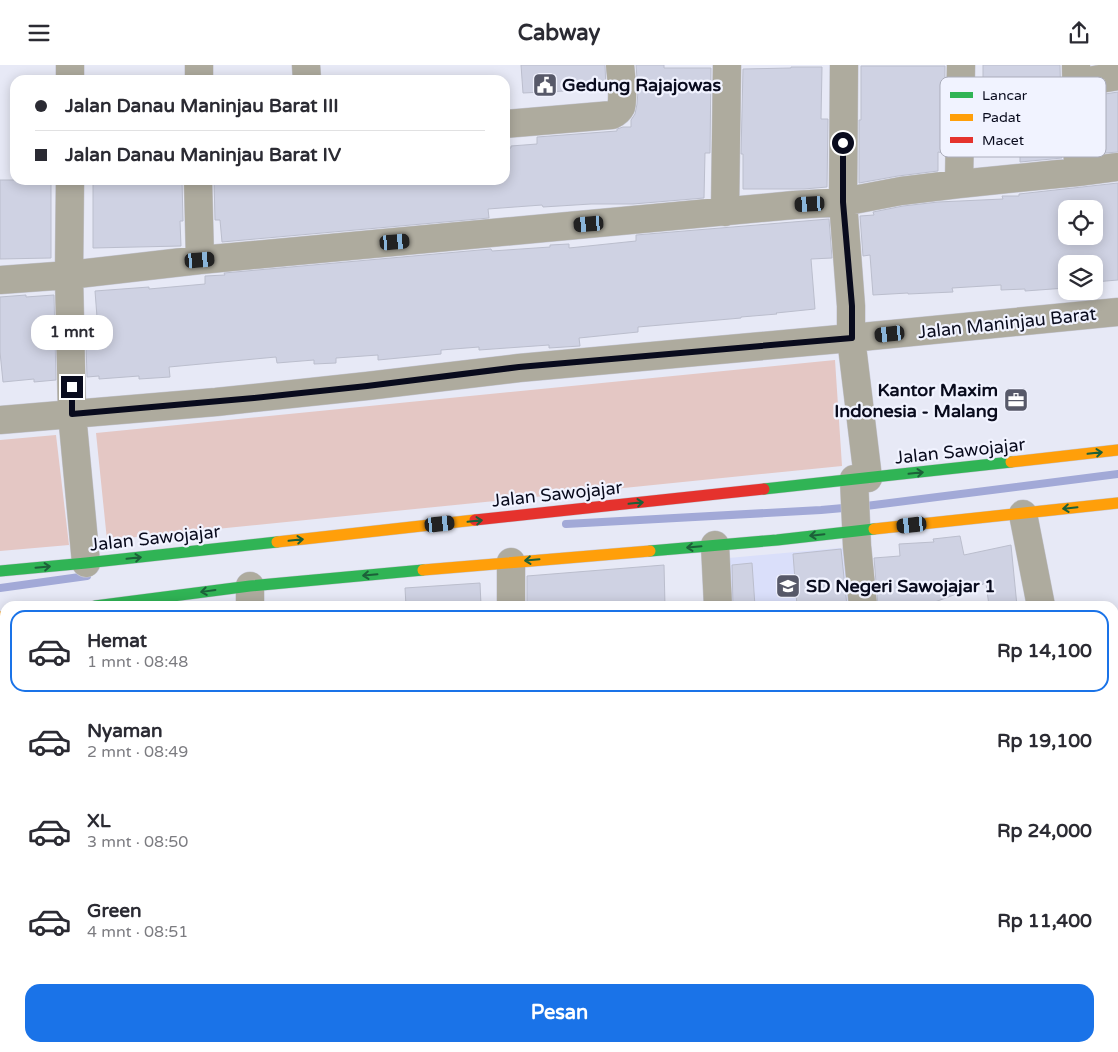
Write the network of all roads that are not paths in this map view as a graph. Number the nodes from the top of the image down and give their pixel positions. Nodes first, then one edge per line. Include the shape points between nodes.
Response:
1 (620, 65) edge
2 (727, 65) edge
3 (844, 65) edge
4 (1076, 74) edge
5 (1118, 76) edge
6 (510, 124) edge
7 (959, 157) edge
8 (1078, 157) edge
9 (1118, 167) edge
10 (1078, 172) junction
11 (959, 184) junction
12 (70, 185) edge
13 (198, 185) edge
14 (843, 202) junction
15 (726, 212) junction
16 (200, 260) junction
17 (69, 275) junction
18 (0, 280) edge
19 (1118, 312) edge
20 (852, 338) junction
21 (72, 414) junction
22 (0, 420) edge
23 (1118, 451) edge
24 (858, 482) junction
25 (1118, 503) edge
26 (1023, 513) junction
27 (856, 524) junction
28 (715, 545) junction
29 (511, 562) junction
30 (86, 563) junction
31 (0, 571) edge
32 (250, 596) edge
33 (172, 601) edge
34 (511, 601) edge
35 (718, 601) edge
36 (863, 601) edge
37 (1040, 601) edge

1 - 6 street via 622,97 618,112
2 - 15 street
3 - 14 street
4 - 5 street
7 - 11 street
8 - 10 street
9 - 10 street
10 - 11 street
11 - 14 street
12 - 17 street
13 - 16 street
14 - 15 street
14 - 20 street
15 - 16 street
16 - 17 street
17 - 18 street
17 - 21 street
19 - 20 street, Jalan Maninjau Barat
20 - 21 street, Jalan Maninjau Barat via 519,367 254,398
20 - 24 street
21 - 22 street, Jalan Maninjau Barat
21 - 30 street
24 -> 23 main road, Jalan Sawojajar
24 - 27 street
30 -> 24 main road, Jalan Sawojajar
25 -> 26 main road
26 - 27 main road
26 - 37 street
27 -> 28 main road
27 - 36 street
28 -> 29 main road
28 - 35 street
29 -> 32 main road
29 - 34 street
31 -> 30 main road, Jalan Sawojajar
32 -> 33 main road

